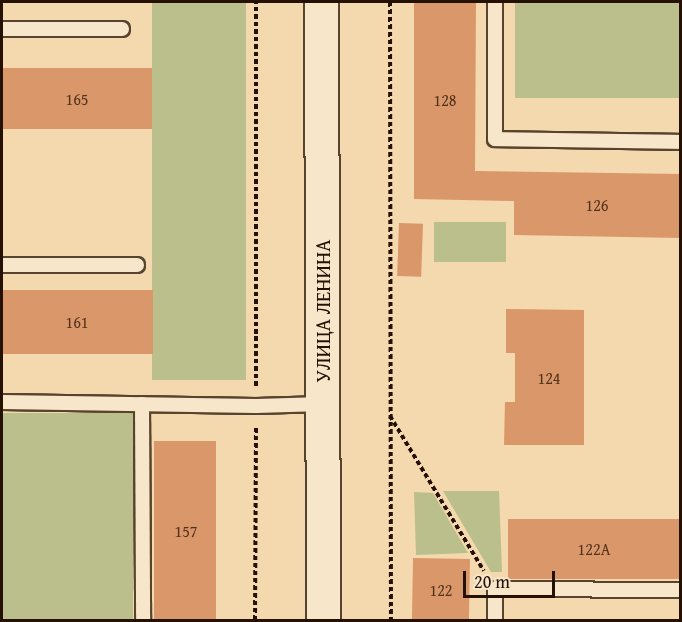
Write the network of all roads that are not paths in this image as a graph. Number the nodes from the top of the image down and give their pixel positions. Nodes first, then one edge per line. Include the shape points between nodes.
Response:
1 (321, 2) edge
2 (495, 2) edge
3 (122, 28) dead end
4 (2, 29) edge
5 (681, 142) edge
6 (2, 265) edge
7 (137, 265) dead end
8 (2, 402) edge
9 (142, 404) junction
10 (322, 404) junction
11 (681, 590) edge
12 (143, 621) edge
13 (323, 621) edge
14 (495, 621) edge

1 - 10 street, УЛИЦА ЛЕНИНА
2 - 5 lane via 495,139
3 - 4 lane
6 - 7 lane
8 - 9 lane
9 - 10 lane
9 - 12 lane
10 - 13 street, УЛИЦА ЛЕНИНА
11 - 14 lane via 495,589

